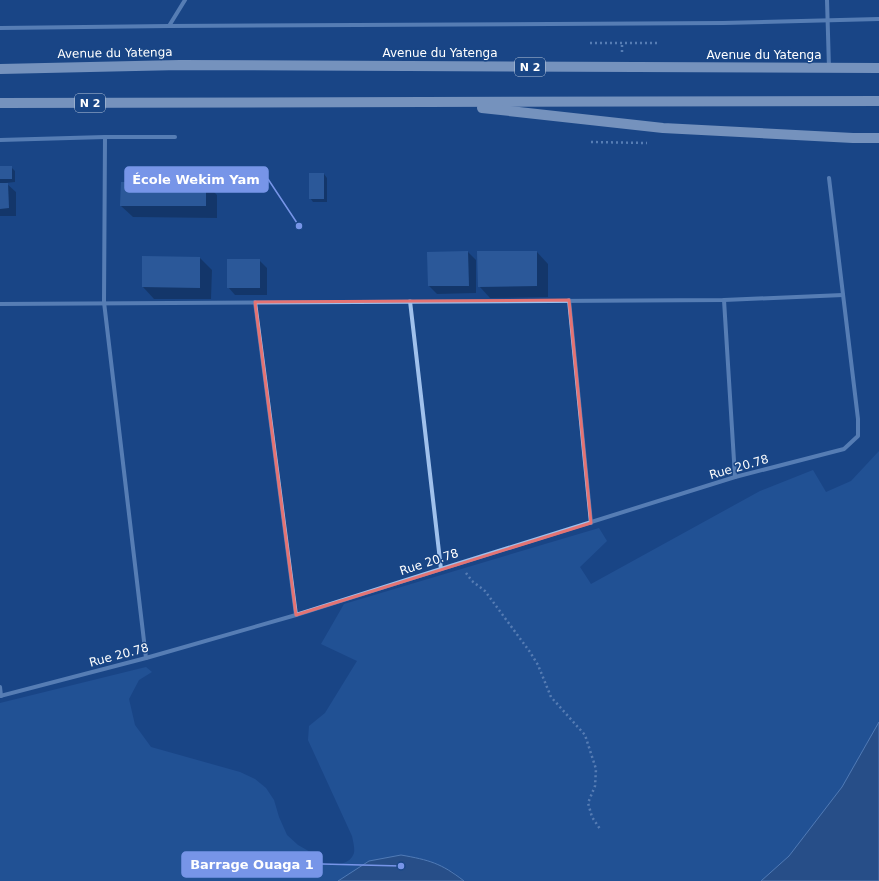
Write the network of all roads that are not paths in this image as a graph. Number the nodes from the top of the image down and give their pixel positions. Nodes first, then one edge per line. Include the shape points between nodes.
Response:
1 (185, 0) edge
2 (827, 0) edge
3 (879, 19) edge
4 (828, 20) junction
5 (169, 26) junction
6 (0, 28) edge
7 (829, 68) junction
8 (879, 68) edge
9 (0, 69) edge
10 (879, 101) edge
11 (434, 102) junction
12 (0, 103) edge
13 (105, 137) junction
14 (175, 137) dead end
15 (879, 138) edge
16 (0, 140) edge
17 (829, 178) dead end
18 (843, 295) junction
19 (568, 300) junction
20 (724, 300) junction
21 (410, 301) junction
22 (104, 302) junction
23 (255, 302) junction
24 (0, 304) edge
25 (735, 477) junction
26 (591, 523) junction
27 (441, 568) junction
28 (296, 615) junction
29 (146, 658) junction
30 (0, 687) edge
31 (1, 696) edge

1 - 5 street
2 - 4 street
3 - 4 street
4 - 5 street
4 - 7 street
5 - 6 street
7 - 8 main road, Avenue du Yatenga / N 2
7 - 9 main road, Avenue du Yatenga / N 2 via 180,65
10 - 11 main road, N 2
11 - 12 main road, N 2
11 - 15 main road via 663,128
13 - 14 street
13 - 16 street
13 - 22 street
17 - 18 street
18 - 20 street
18 - 25 street, Rue 20.78 via 858,436 844,449
19 - 20 street
19 - 21 street
19 - 26 street
20 - 25 street
21 - 23 street
21 - 27 street
22 - 23 street
22 - 24 street
22 - 29 street
23 - 28 street
25 - 26 street, Rue 20.78
26 - 27 street, Rue 20.78
27 - 28 street, Rue 20.78
28 - 29 street, Rue 20.78
29 - 31 street, Rue 20.78
30 - 31 street

